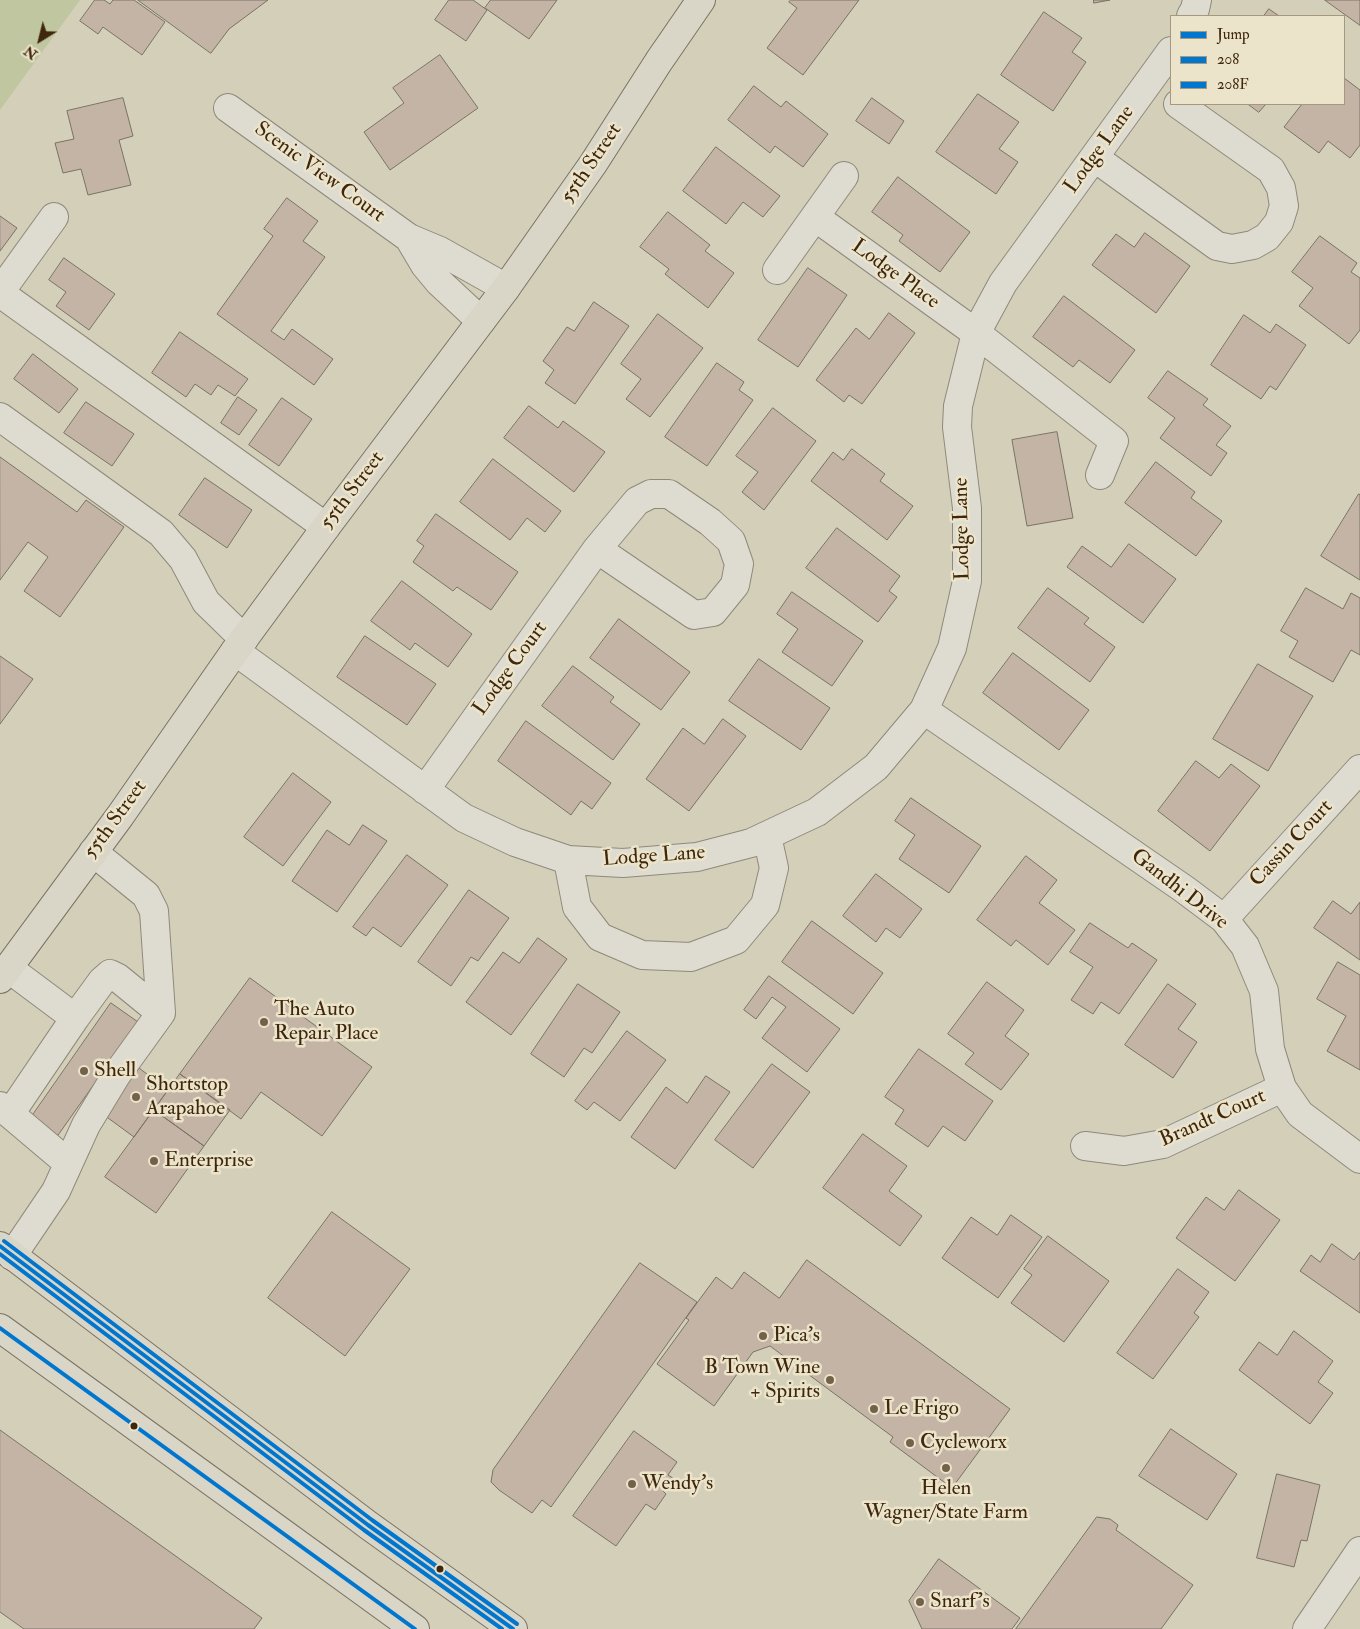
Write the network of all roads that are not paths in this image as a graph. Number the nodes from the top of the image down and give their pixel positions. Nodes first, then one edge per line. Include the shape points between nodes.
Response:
1 (701, 0) edge
2 (1197, 0) edge
3 (1192, 15) edge
4 (1170, 52) edge
5 (1149, 83) junction
6 (1170, 98) edge
7 (1179, 105) edge
8 (228, 108) dead end
9 (1095, 158) junction
10 (844, 176) dead end
11 (54, 217) dead end
12 (815, 217) junction
13 (409, 238) junction
14 (776, 270) dead end
15 (506, 288) junction
16 (0, 292) edge
17 (480, 321) junction
18 (976, 333) junction
19 (0, 417) edge
20 (1100, 476) dead end
21 (326, 527) junction
22 (597, 549) junction
23 (240, 645) junction
24 (924, 710) junction
25 (1360, 769) edge
26 (425, 790) junction
27 (767, 836) junction
28 (93, 852) junction
29 (568, 860) junction
30 (1224, 919) junction
31 (4, 974) edge
32 (161, 1013) junction
33 (75, 1018) junction
34 (1282, 1088) junction
35 (5, 1110) edge
36 (1084, 1146) dead end
37 (1360, 1159) edge
38 (68, 1163) junction
39 (6, 1251) edge
40 (0, 1328) edge
41 (1360, 1551) edge
42 (415, 1629) edge
43 (513, 1629) edge
44 (1307, 1629) edge

1 - 15 main road, 55th Street via 593,164
2 - 3 street
4 - 5 street, Lodge Lane
5 - 6 street
5 - 9 street, Lodge Lane
7 - 9 street via 1271,170 1281,188 1284,206 1279,222 1267,237 1253,245 1232,249 1217,246
8 - 13 street, Scenic View Court
9 - 18 street, Lodge Lane via 1003,283
10 - 12 street
11 - 16 street
12 - 14 street
12 - 18 street, Lodge Place
13 - 15 street, Scenic View Court via 440,251
13 - 17 street, Scenic View Court via 439,282
15 - 17 main road, 55th Street
16 - 21 street
17 - 21 main road, 55th Street
18 - 20 street, Lodge Place via 1114,440
18 - 24 street, Lodge Lane via 958,406 957,427 967,508 967,581 952,648
19 - 23 street, Lodge Lane via 161,533 183,559 206,602
21 - 23 main road, 55th Street
22 - 22 street, Lodge Court via 637,501 652,494 669,494 731,541 739,564 735,585 713,612 694,615
22 - 26 street, Lodge Court
23 - 26 street, Lodge Lane
23 - 28 main road, 55th Street
24 - 27 street, Lodge Lane via 876,767 818,812
24 - 30 street, Gandhi Drive
25 - 30 street, Cassin Court
26 - 29 street, Lodge Lane via 464,818 514,842
27 - 29 street, Lodge Lane via 697,857 623,863
27 - 29 street via 774,868 765,905 736,940 691,957 642,955 600,937 577,907
28 - 31 main road, 55th Street
28 - 32 street via 146,895 154,911
30 - 34 street, Gandhi Drive via 1245,946 1264,991 1270,1049
31 - 33 street
32 - 33 street via 110,974
32 - 38 street via 117,1074 86,1125
33 - 35 street
34 - 36 street, Brandt Court via 1164,1144 1124,1151
34 - 37 street, Gandhi Drive via 1300,1114
35 - 38 street
38 - 39 street via 56,1191
39 - 43 main road via 361,1519
40 - 42 main road
41 - 44 street

